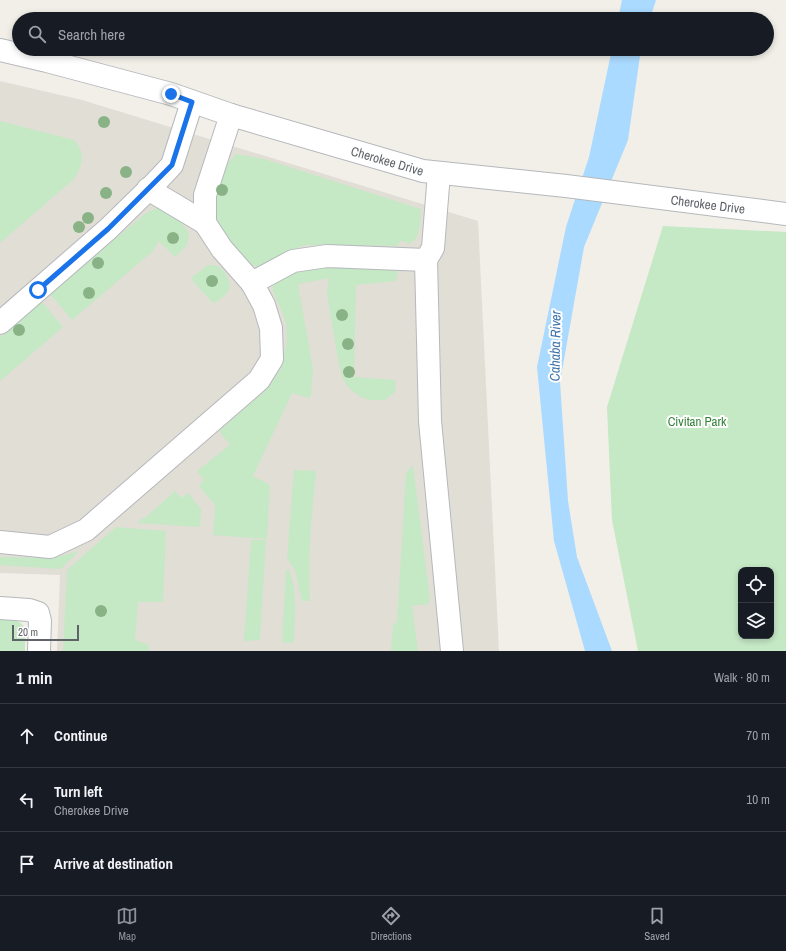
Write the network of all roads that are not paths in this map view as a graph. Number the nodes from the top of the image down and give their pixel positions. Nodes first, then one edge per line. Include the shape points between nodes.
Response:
1 (0, 50) edge
2 (12, 53) edge
3 (26, 56) edge
4 (192, 102) junction
5 (231, 115) junction
6 (439, 173) junction
7 (148, 190) junction
8 (786, 214) edge
9 (205, 223) junction
10 (421, 260) junction
11 (252, 283) junction
12 (0, 323) edge
13 (0, 542) edge
14 (0, 608) edge
15 (39, 651) edge
16 (452, 651) edge

1 - 2 street, Cherokee Drive
3 - 4 street, Cherokee Drive via 122,80
4 - 5 street, Cherokee Drive
4 - 7 street via 172,165
5 - 6 street, Cherokee Drive via 423,171
5 - 9 street via 205,195
6 - 8 street, Cherokee Drive
6 - 10 street via 433,248
7 - 9 street
7 - 12 street via 108,229
9 - 11 street via 222,249
10 - 11 street via 327,256 293,261
10 - 16 street via 430,421
11 - 13 street via 264,305 271,328 272,359 259,380 86,530 50,547
14 - 15 street via 38,613

